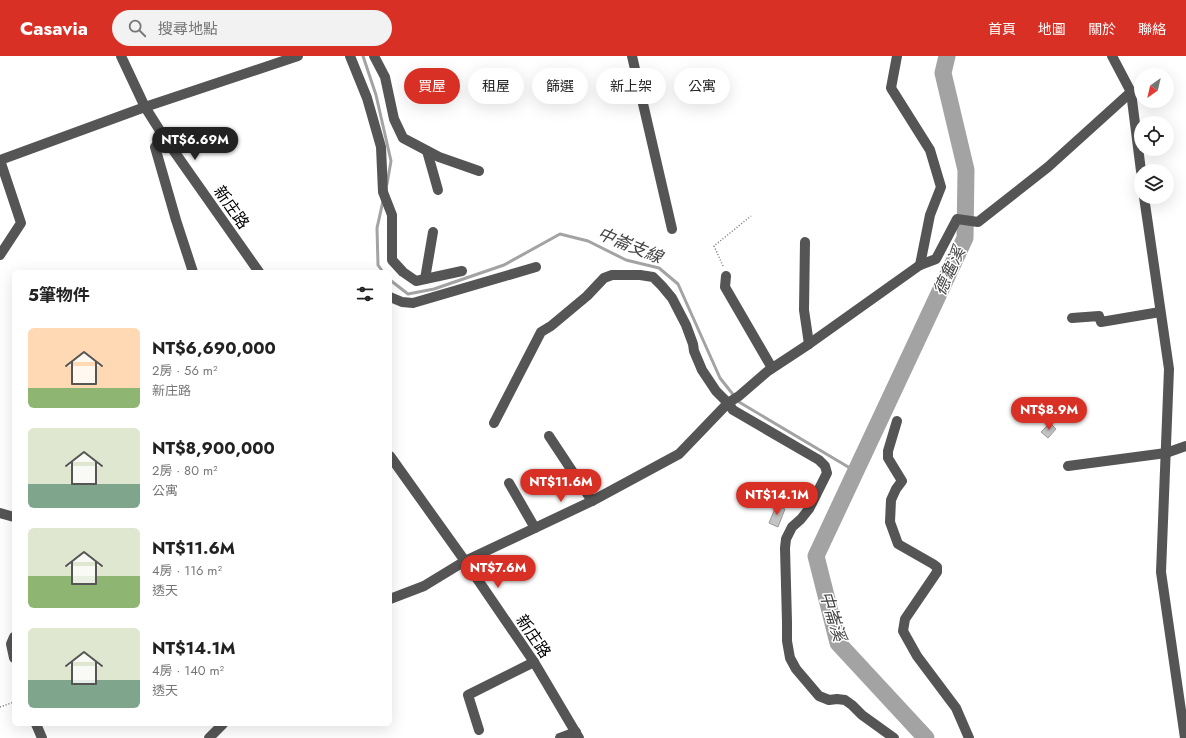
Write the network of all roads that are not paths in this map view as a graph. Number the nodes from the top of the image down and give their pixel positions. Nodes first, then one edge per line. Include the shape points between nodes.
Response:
1 (121, 56) edge
2 (298, 56) edge
3 (350, 56) edge
4 (374, 56) edge
5 (632, 56) edge
6 (897, 56) edge
7 (1112, 56) edge
8 (1131, 92) junction
9 (145, 107) junction
10 (164, 137) junction
11 (427, 151) junction
12 (0, 160) edge
13 (1140, 164) edge
14 (479, 171) dead end
15 (438, 190) dead end
16 (1145, 204) edge
17 (672, 230) dead end
18 (433, 232) dead end
19 (805, 242) dead end
20 (0, 255) edge
21 (920, 265) junction
22 (536, 267) dead end
23 (192, 270) edge
24 (258, 270) edge
25 (462, 271) dead end
26 (726, 276) road end
27 (425, 279) junction
28 (392, 298) edge
29 (1160, 312) junction
30 (1072, 318) dead end
31 (809, 344) junction
32 (772, 368) junction
33 (728, 403) junction
34 (897, 421) dead end
35 (494, 423) dead end
36 (549, 436) dead end
37 (1186, 446) edge
38 (1166, 453) junction
39 (392, 459) edge
40 (1068, 466) dead end
41 (509, 483) dead end
42 (592, 501) junction
43 (0, 513) edge
44 (12, 516) edge
45 (535, 528) junction
46 (465, 561) junction
47 (392, 598) edge
48 (534, 662) junction
49 (37, 726) edge
50 (221, 726) edge
51 (222, 726) edge
52 (479, 730) dead end
53 (578, 735) edge
54 (42, 738) edge
55 (209, 738) edge
56 (222, 738) edge
57 (560, 738) edge
58 (894, 738) edge
59 (968, 738) edge
60 (1185, 738) edge

1 - 9 street, 新庄路
2 - 9 street
3 - 27 street via 367,98 381,147 383,192 392,215 392,260 416,281
4 - 11 street via 385,77 394,119 403,138
5 - 17 street
6 - 21 street via 891,88 930,150 941,187 930,215
7 - 8 street
8 - 13 street
8 - 21 street via 1048,167 978,222 957,219 936,259
9 - 10 street, 新庄路
9 - 12 street
10 - 23 street via 155,147
10 - 24 street, 新庄路
11 - 14 street
11 - 15 street
12 - 20 street via 21,223
16 - 29 street
18 - 27 street
19 - 31 street via 804,310
21 - 31 street
22 - 28 street via 413,303
25 - 27 street
26 - 32 street via 724,287
29 - 30 street via 1101,322 1099,316
29 - 38 street via 1169,369
31 - 32 street
32 - 33 street
33 - 35 street via 702,370 686,325 672,298 662,286 653,277 612,275 604,278 587,296 541,332
33 - 42 street via 679,454
33 - 58 street via 733,410 819,460 825,466 827,473 809,509 792,527 786,539 786,641 790,658 800,675 819,696 829,700 845,700
34 - 59 street via 888,458 902,481 891,500 890,522 898,544 937,567 937,572 905,619 903,631 917,656 956,708
36 - 42 street
37 - 38 street
38 - 40 street
38 - 60 street via 1161,572
39 - 46 street, 新庄路
41 - 45 street
42 - 45 street
43 - 44 street
45 - 46 street
46 - 47 street via 424,586
46 - 48 street, 新庄路
48 - 52 street via 468,695
48 - 53 street, 新庄路
49 - 54 street
50 - 55 street
51 - 56 street
53 - 57 street

